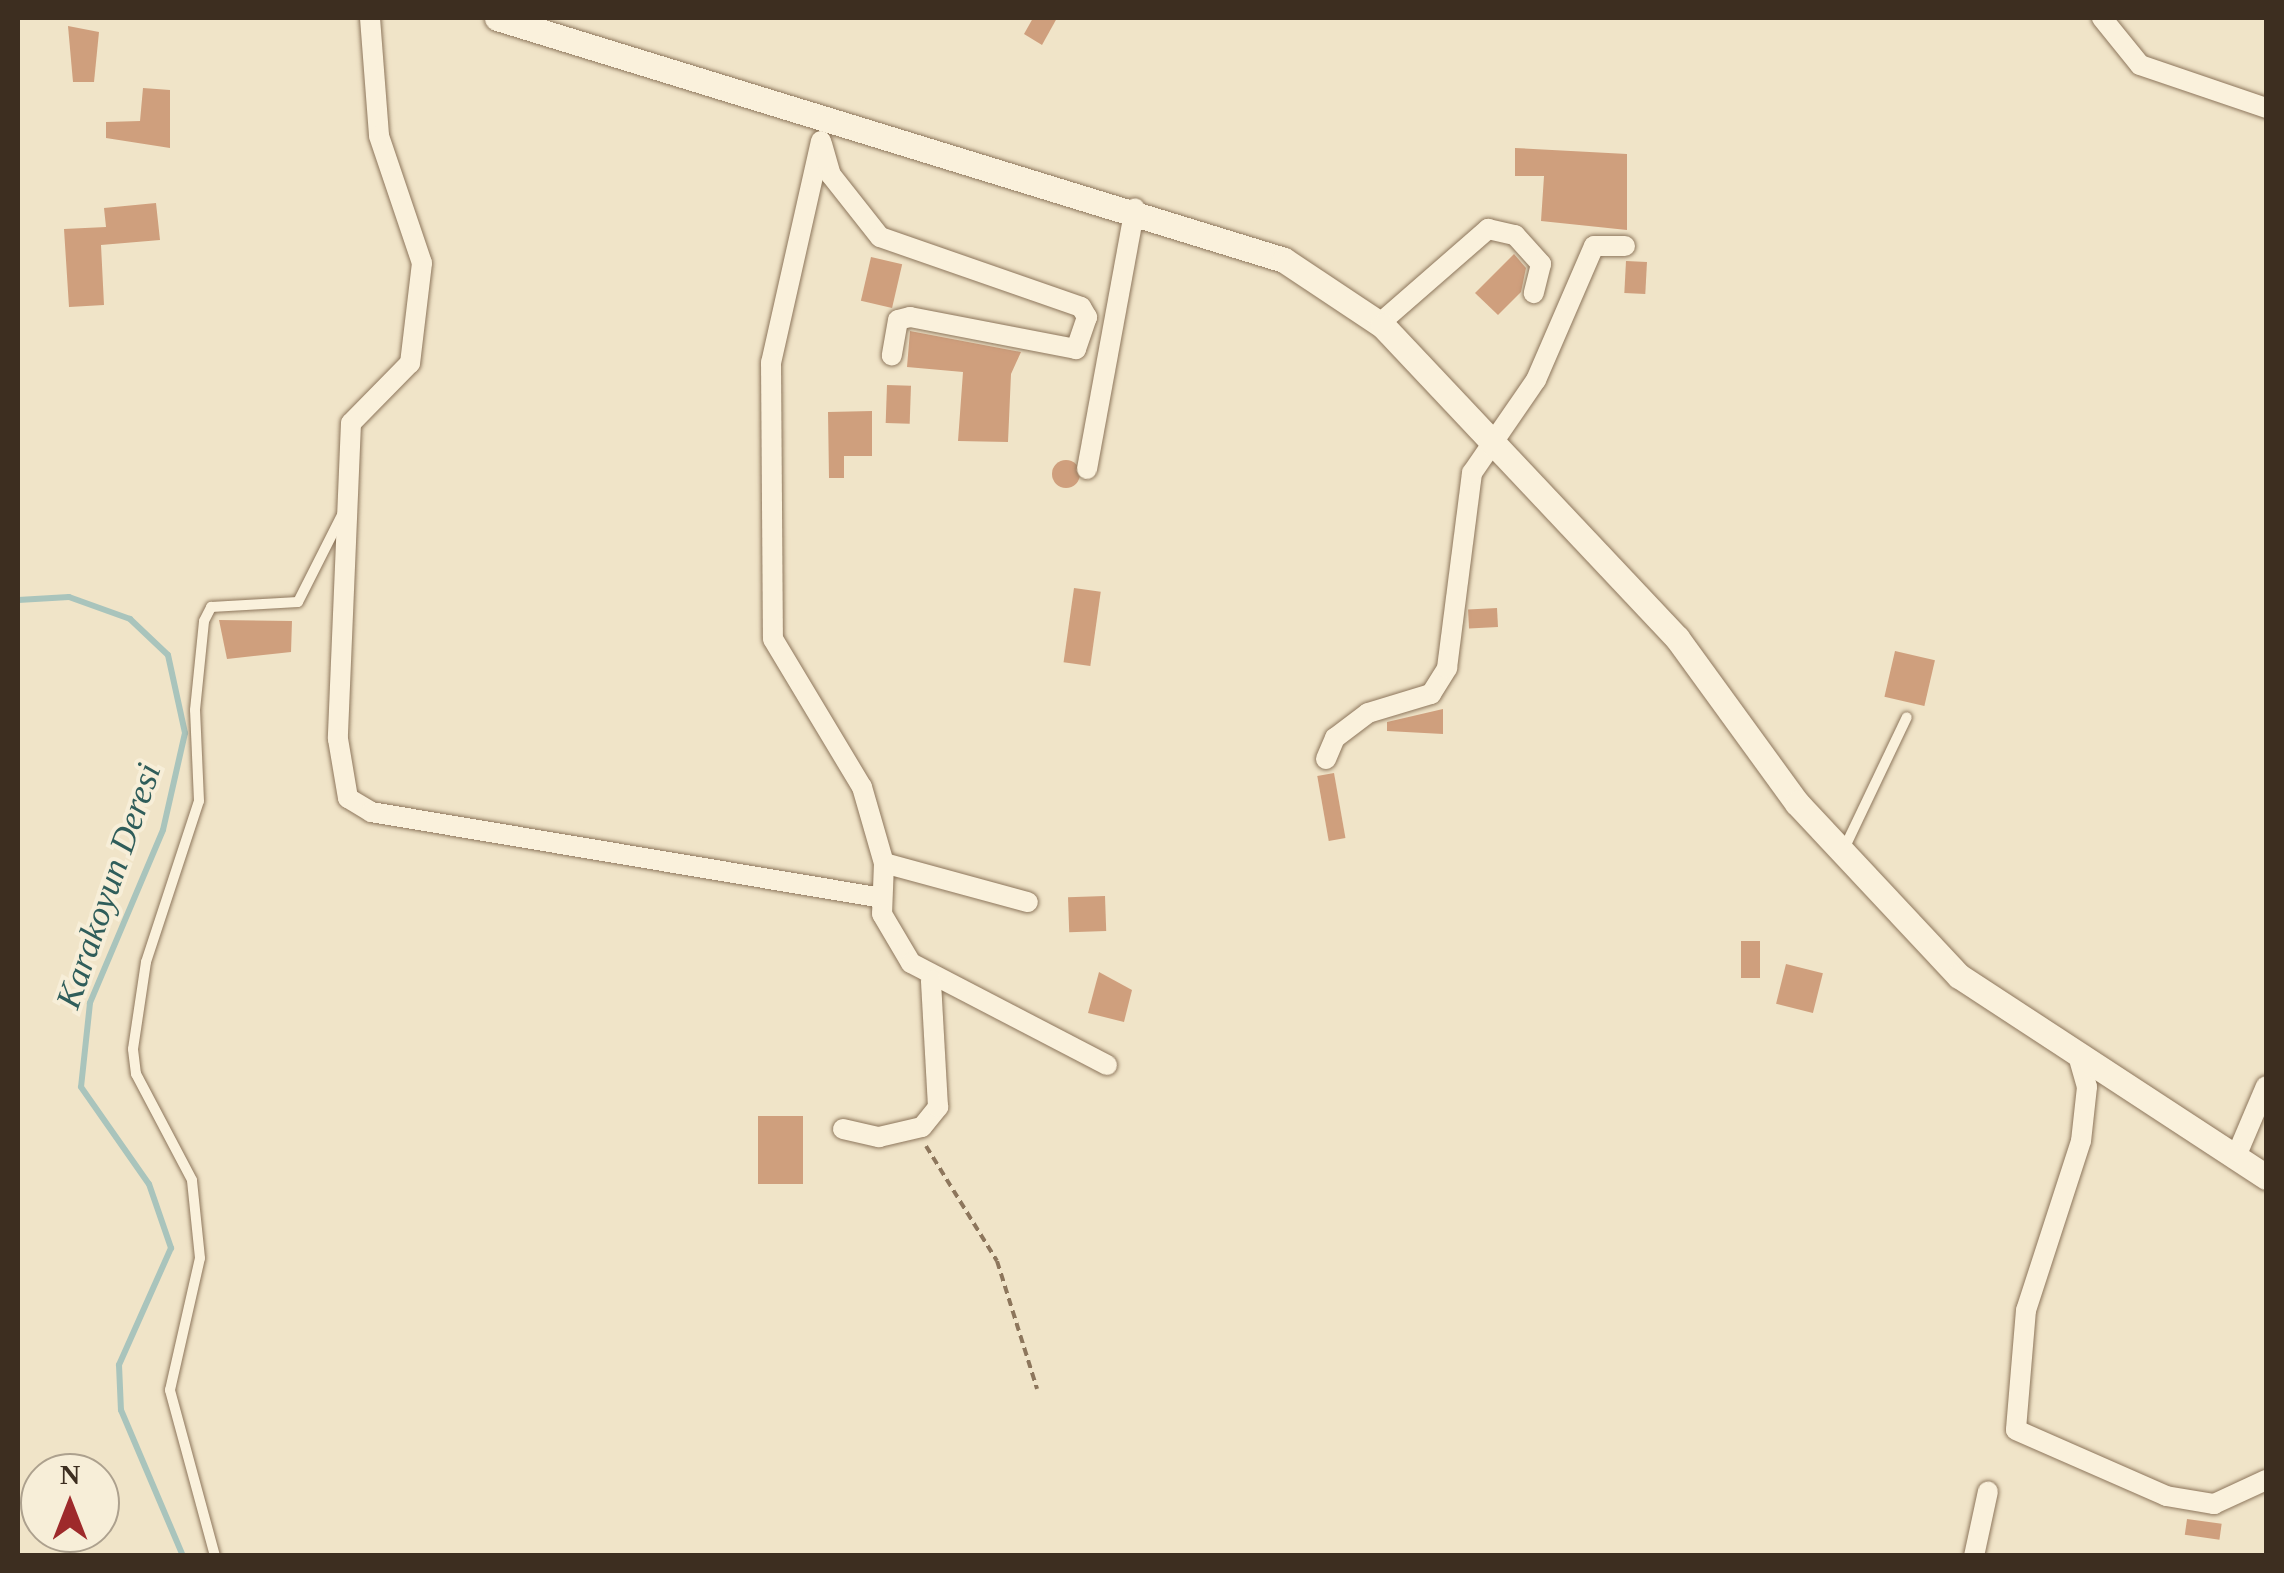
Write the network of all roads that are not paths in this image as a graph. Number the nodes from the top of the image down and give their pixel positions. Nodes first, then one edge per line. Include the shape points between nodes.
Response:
1 (370, 18) edge
2 (497, 18) edge
3 (2102, 18) edge
4 (2266, 108) edge
5 (820, 114) junction
6 (821, 141) junction
7 (1135, 208) junction
8 (1625, 246) dead end
9 (1534, 293) dead end
10 (1379, 324) junction
11 (892, 354) dead end
12 (1496, 450) junction
13 (1087, 468) dead end
14 (344, 512) junction
15 (1907, 717) dead end
16 (1326, 759) dead end
17 (1843, 851) junction
18 (884, 863) junction
19 (882, 898) junction
20 (1028, 902) dead end
21 (931, 980) junction
22 (2079, 1059) junction
23 (1107, 1065) dead end
24 (2266, 1086) edge
25 (843, 1129) dead end
26 (2236, 1160) junction
27 (2266, 1177) edge
28 (2266, 1480) edge
29 (1988, 1492) dead end
30 (215, 1556) edge
31 (1974, 1556) edge

1 - 14 street via 379,136 422,263 420,324 410,363 351,423
2 - 5 street
3 - 4 street via 2140,65
5 - 6 street
5 - 7 street
6 - 11 street via 832,174 880,237 1081,308 1087,318 1076,349 910,317 898,320
6 - 18 street via 771,362 769,613 774,639 862,787
7 - 10 street via 1284,260
7 - 13 street
8 - 12 street via 1594,246
9 - 10 street via 1541,264 1514,234 1488,229
10 - 12 street
12 - 16 street via 1464,496 1447,668 1431,694 1368,714 1335,738
12 - 17 street via 1677,638
14 - 19 street via 338,738 348,798 370,812
14 - 30 lane via 298,602 211,607 204,621 194,710 199,801 146,962 133,1048 136,1074 192,1180 200,1258 170,1390
15 - 17 lane
17 - 22 street via 1959,976
18 - 19 street
18 - 20 street
19 - 21 street via 882,914
21 - 23 street
21 - 25 street via 938,1092 922,1127 879,1136
22 - 26 street
22 - 28 street via 2087,1086 2080,1141 2026,1310 2016,1430 2166,1496 2214,1504
24 - 26 street
26 - 27 street
29 - 31 street

